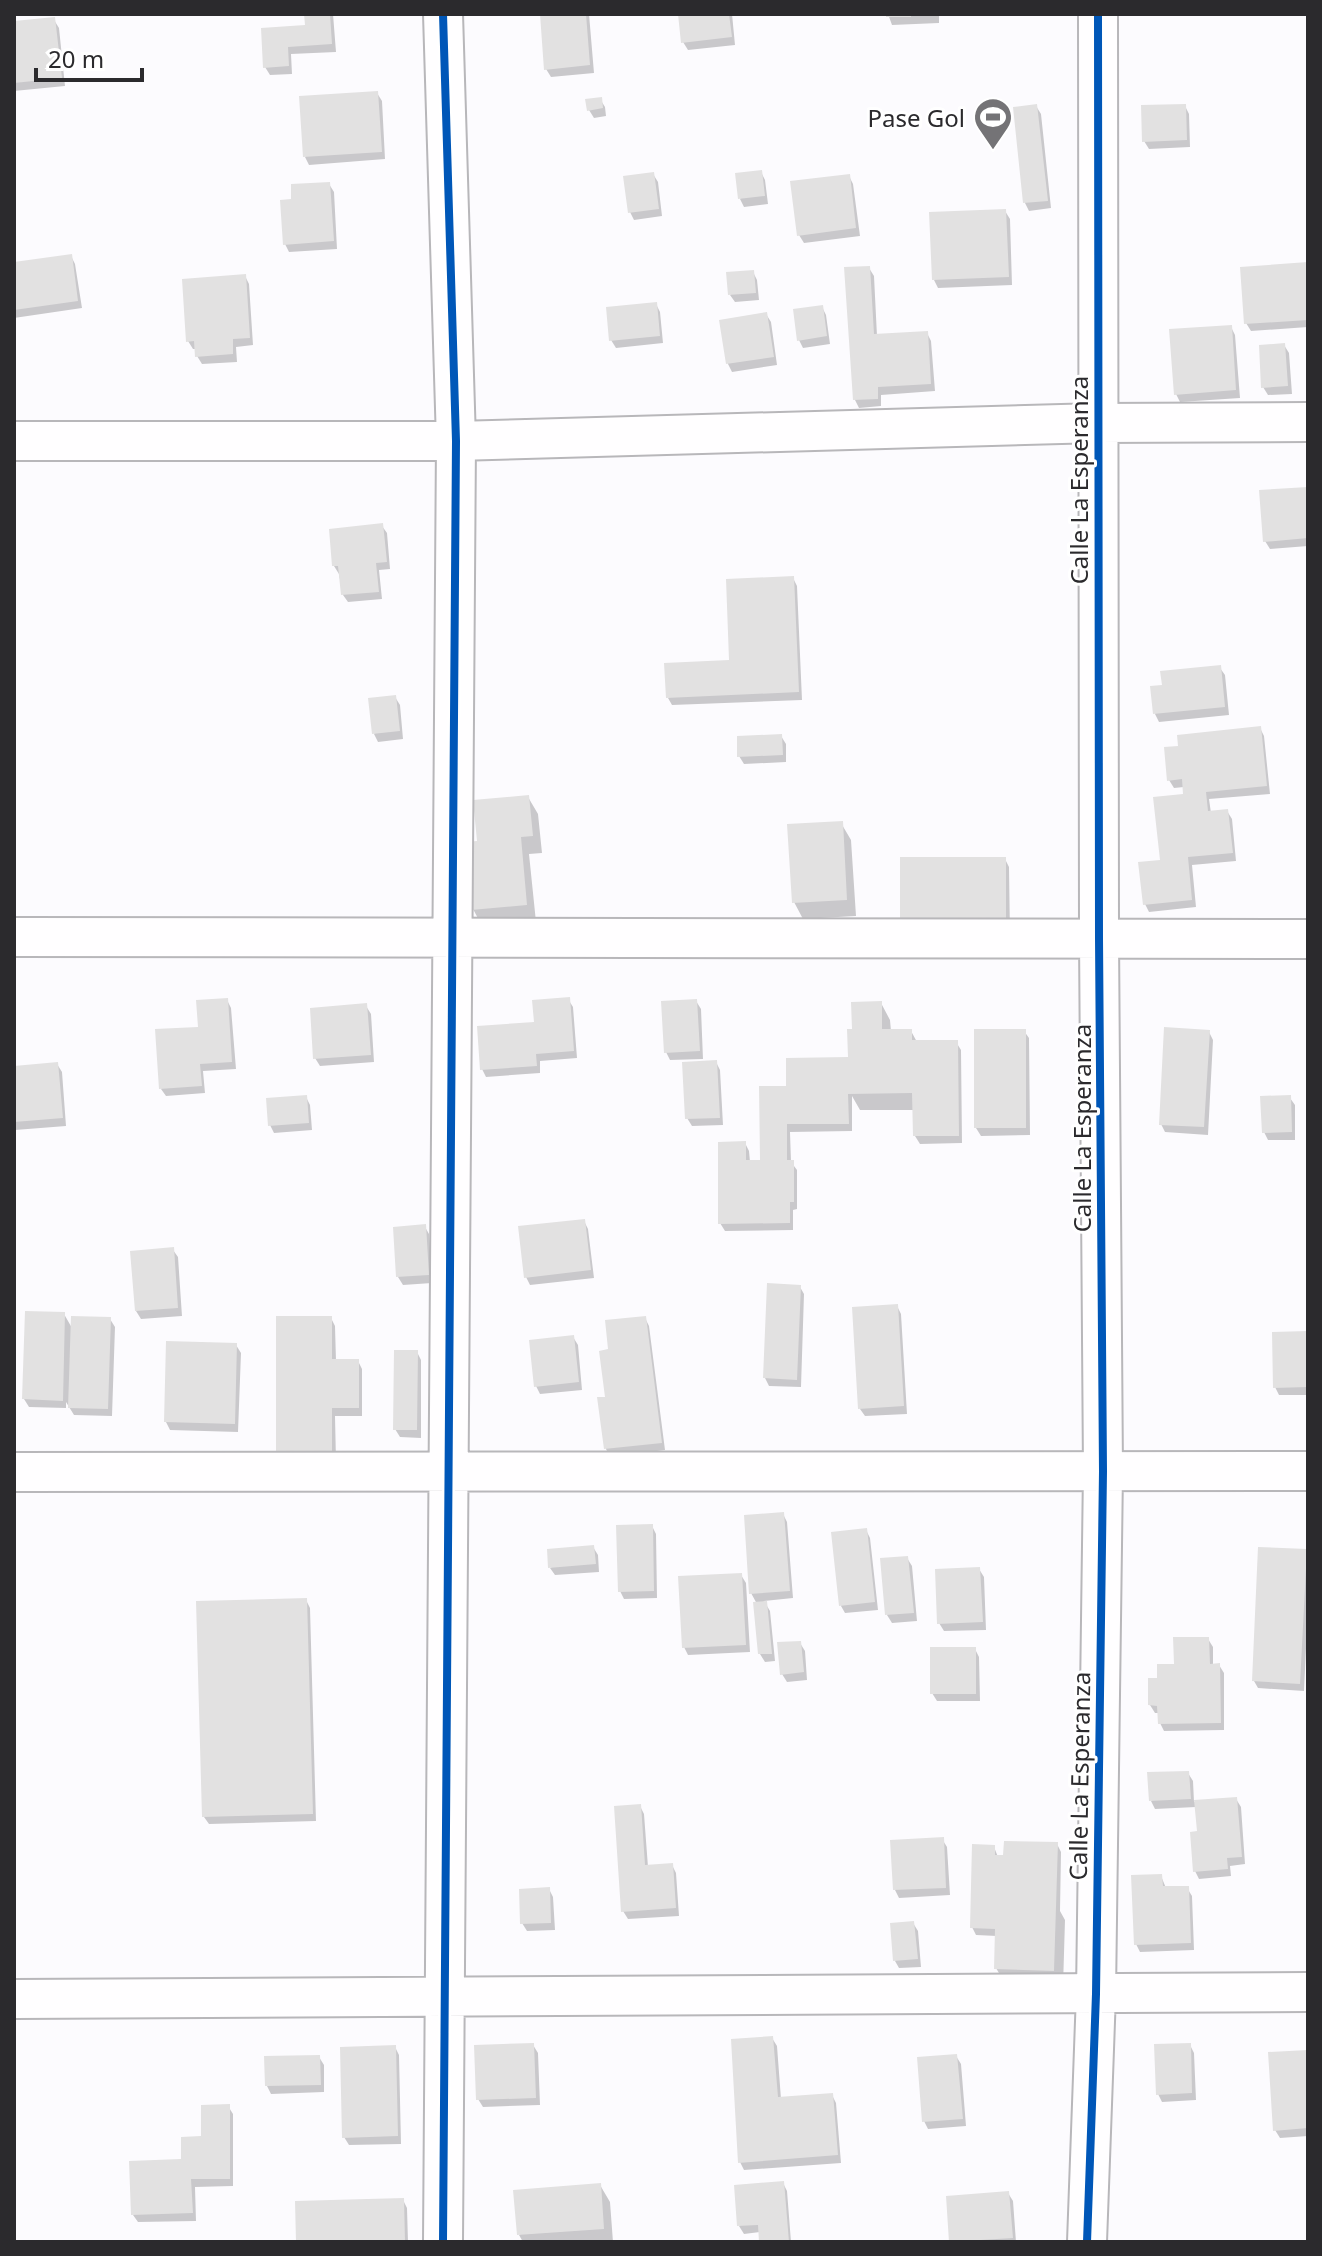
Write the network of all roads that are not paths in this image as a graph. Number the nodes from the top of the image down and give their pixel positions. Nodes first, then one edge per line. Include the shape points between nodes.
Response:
1 (443, 14) edge
2 (1098, 14) edge
3 (1308, 422) edge
4 (1098, 423) junction
5 (14, 441) edge
6 (456, 441) junction
7 (14, 937) edge
8 (1099, 938) junction
9 (452, 939) junction
10 (1308, 939) edge
11 (1103, 1471) junction
12 (1308, 1471) edge
13 (14, 1472) edge
14 (448, 1473) junction
15 (1308, 1992) edge
16 (1096, 1994) junction
17 (444, 1997) junction
18 (14, 1999) edge
19 (443, 2242) edge
20 (1087, 2242) edge

1 - 6 street
2 - 4 street, Calle La Esperanza
3 - 4 street
4 - 6 street
4 - 8 street, Calle La Esperanza
5 - 6 street
6 - 9 street
7 - 9 street
8 - 9 street
8 - 10 street
8 - 11 street, Calle La Esperanza
9 - 14 street
11 - 12 street
11 - 14 street
11 - 16 street, Calle La Esperanza
13 - 14 street
14 - 17 street
15 - 16 street
16 - 17 street
16 - 20 street, Calle La Esperanza
17 - 18 street
17 - 19 street

